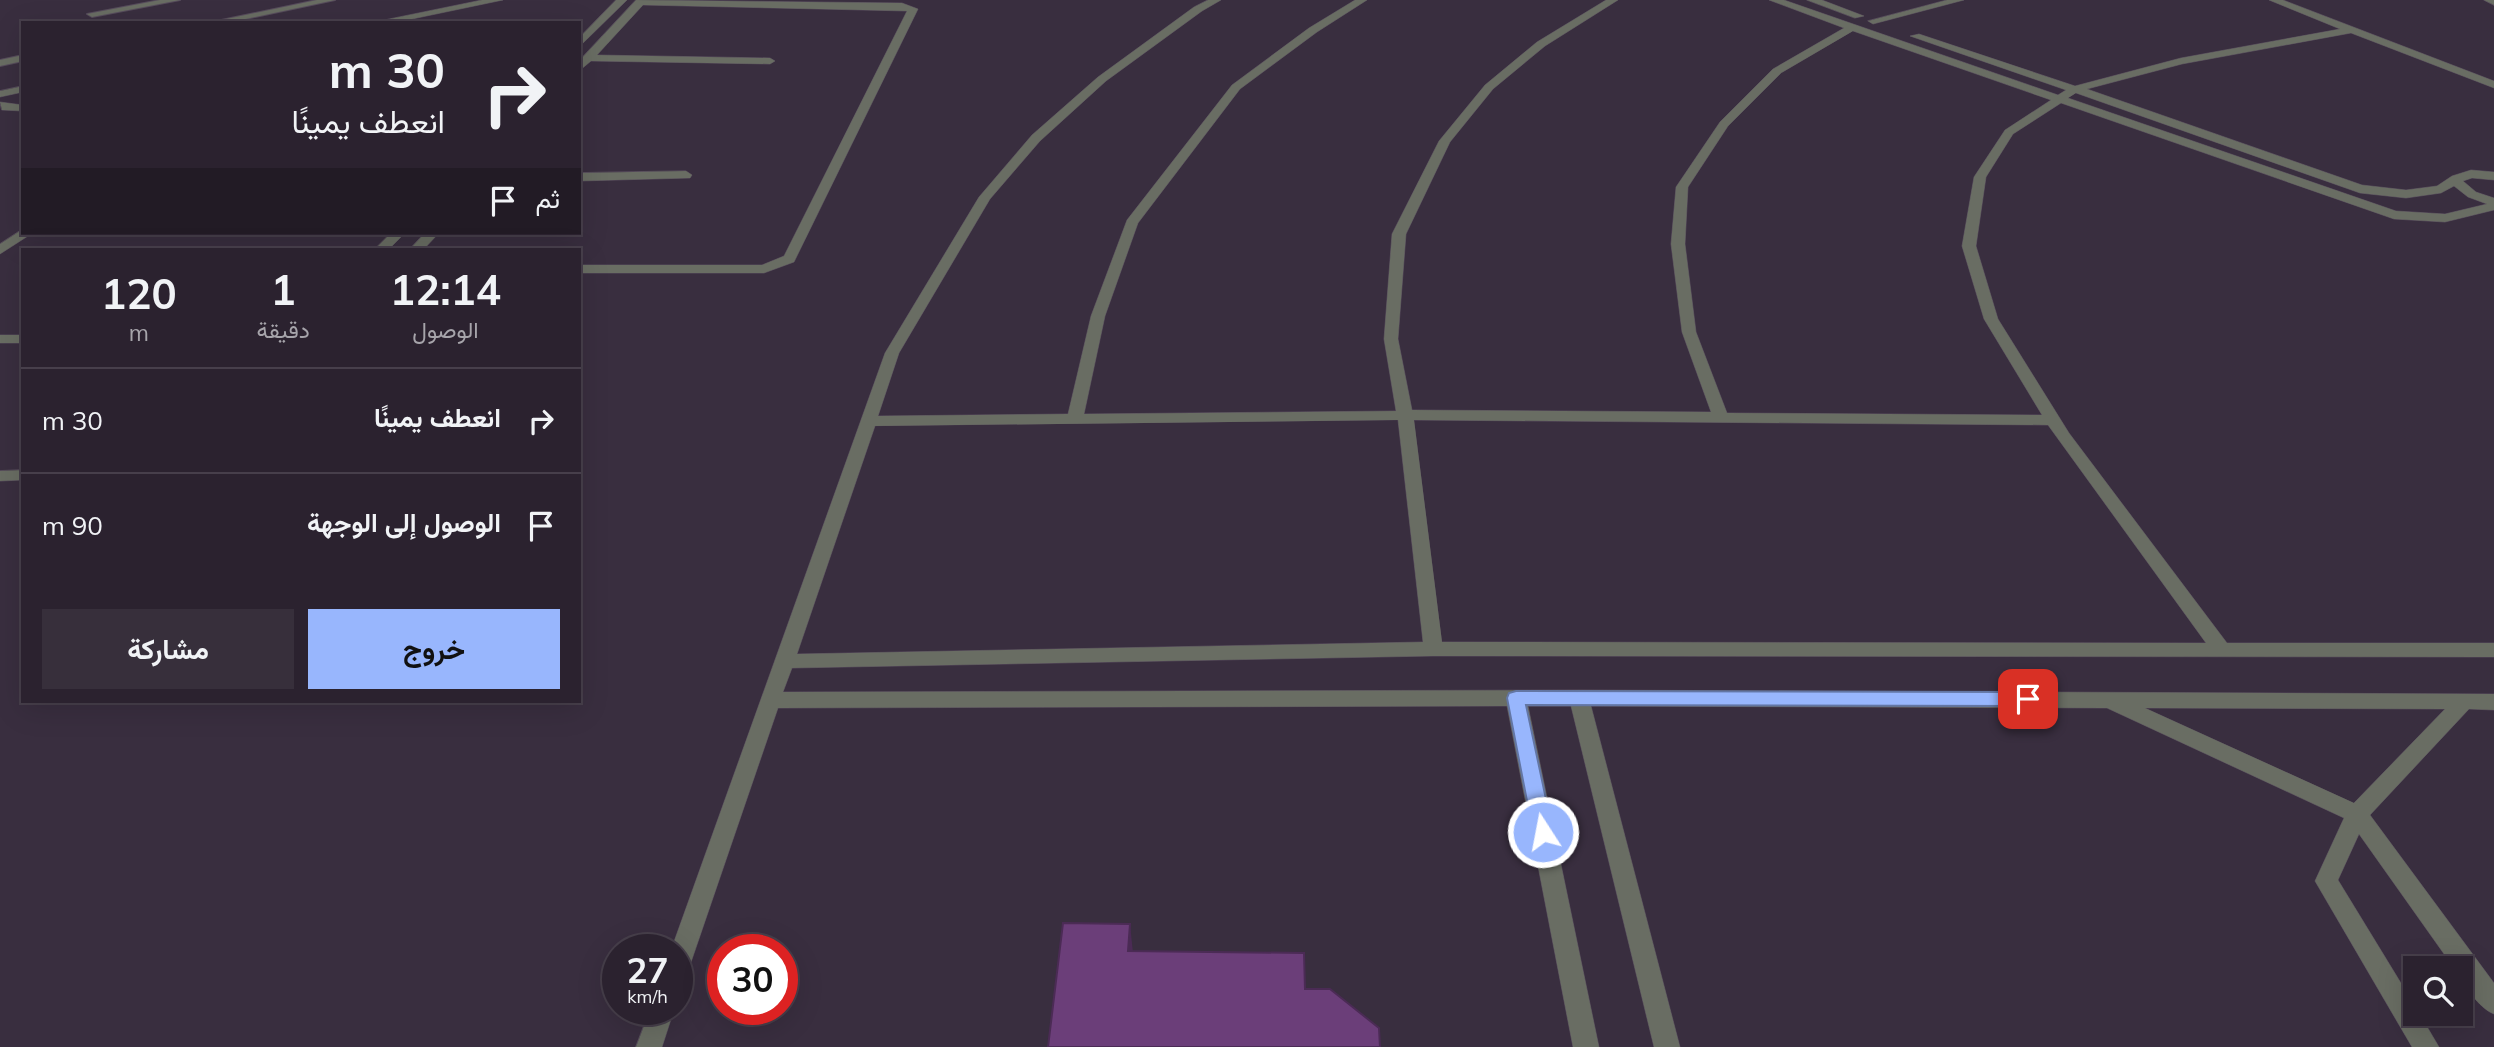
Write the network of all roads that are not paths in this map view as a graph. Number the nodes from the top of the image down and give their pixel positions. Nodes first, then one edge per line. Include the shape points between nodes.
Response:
1 (176, 0) edge
2 (331, 0) edge
3 (498, 0) edge
4 (622, 0) edge
5 (1216, 0) edge
6 (1362, 0) edge
7 (1613, 0) edge
8 (1774, 0) edge
9 (1812, 0) edge
10 (1959, 0) edge
11 (2274, 0) edge
12 (641, 1) edge
13 (92, 14) dead end
14 (221, 21) edge
15 (386, 21) edge
16 (1873, 21) junction
17 (1853, 27) junction
18 (2350, 30) junction
19 (581, 42) edge
20 (21, 58) edge
21 (588, 58) junction
22 (770, 61) dead end
23 (0, 63) edge
24 (581, 66) edge
25 (2494, 85) edge
26 (21, 89) edge
27 (2075, 89) junction
28 (0, 94) edge
29 (2061, 99) junction
30 (0, 105) edge
31 (21, 107) edge
32 (686, 175) dead end
33 (2494, 176) edge
34 (581, 177) edge
35 (2456, 179) junction
36 (2494, 204) edge
37 (21, 234) edge
38 (396, 235) edge
39 (430, 235) edge
40 (383, 248) edge
41 (418, 248) edge
42 (0, 250) edge
43 (581, 269) edge
44 (0, 339) edge
45 (21, 340) edge
46 (1405, 415) junction
47 (1720, 416) junction
48 (1075, 420) junction
49 (2053, 420) junction
50 (866, 421) junction
51 (21, 475) edge
52 (0, 476) edge
53 (1433, 649) junction
54 (2221, 649) junction
55 (2494, 650) edge
56 (784, 661) junction
57 (1516, 698) junction
58 (1579, 698) junction
59 (2106, 699) junction
60 (771, 700) junction
61 (2464, 702) junction
62 (2494, 702) edge
63 (2357, 814) junction
64 (689, 934) edge
65 (2494, 1003) edge
66 (657, 1025) edge
67 (649, 1047) edge
68 (1586, 1047) edge
69 (1667, 1047) edge
70 (2426, 1047) edge

1 - 13 lane
2 - 14 lane
3 - 15 street
4 - 19 street
5 - 50 street via 1102,79 1036,138 985,197 892,353
6 - 48 street via 1236,87 1132,223 1098,316
7 - 46 street via 1541,44 1499,78 1445,141 1399,234 1391,340
8 - 17 street
9 - 16 street
10 - 16 street
11 - 18 street
12 - 21 street
12 - 43 street via 913,9 789,259 764,269
16 - 27 street
17 - 29 street
17 - 47 street via 1777,71 1724,124 1682,187 1678,244 1689,332
18 - 25 street
18 - 27 street via 2181,61
20 - 23 lane
21 - 22 street
21 - 24 street
26 - 28 street
27 - 29 street
27 - 35 street via 2360,188 2406,194 2441,189
29 - 36 street via 2394,215 2455,219
29 - 49 street via 2010,132 1980,177 1969,246 1992,319
30 - 31 street
32 - 34 street
33 - 35 street via 2471,174
35 - 36 street via 2460,188
37 - 42 street
38 - 40 street
39 - 41 street
44 - 45 street
46 - 47 street
46 - 48 street
46 - 53 street
47 - 49 street
48 - 50 street
49 - 54 street
50 - 56 street
51 - 52 street
53 - 54 street
53 - 56 street
54 - 55 street
56 - 60 street
57 - 58 street
57 - 60 street
57 - 68 street
58 - 59 street
58 - 69 street
59 - 61 street
59 - 63 street
60 - 64 street
61 - 62 street
61 - 63 street
63 - 65 street
63 - 70 street via 2326,881
66 - 67 street

